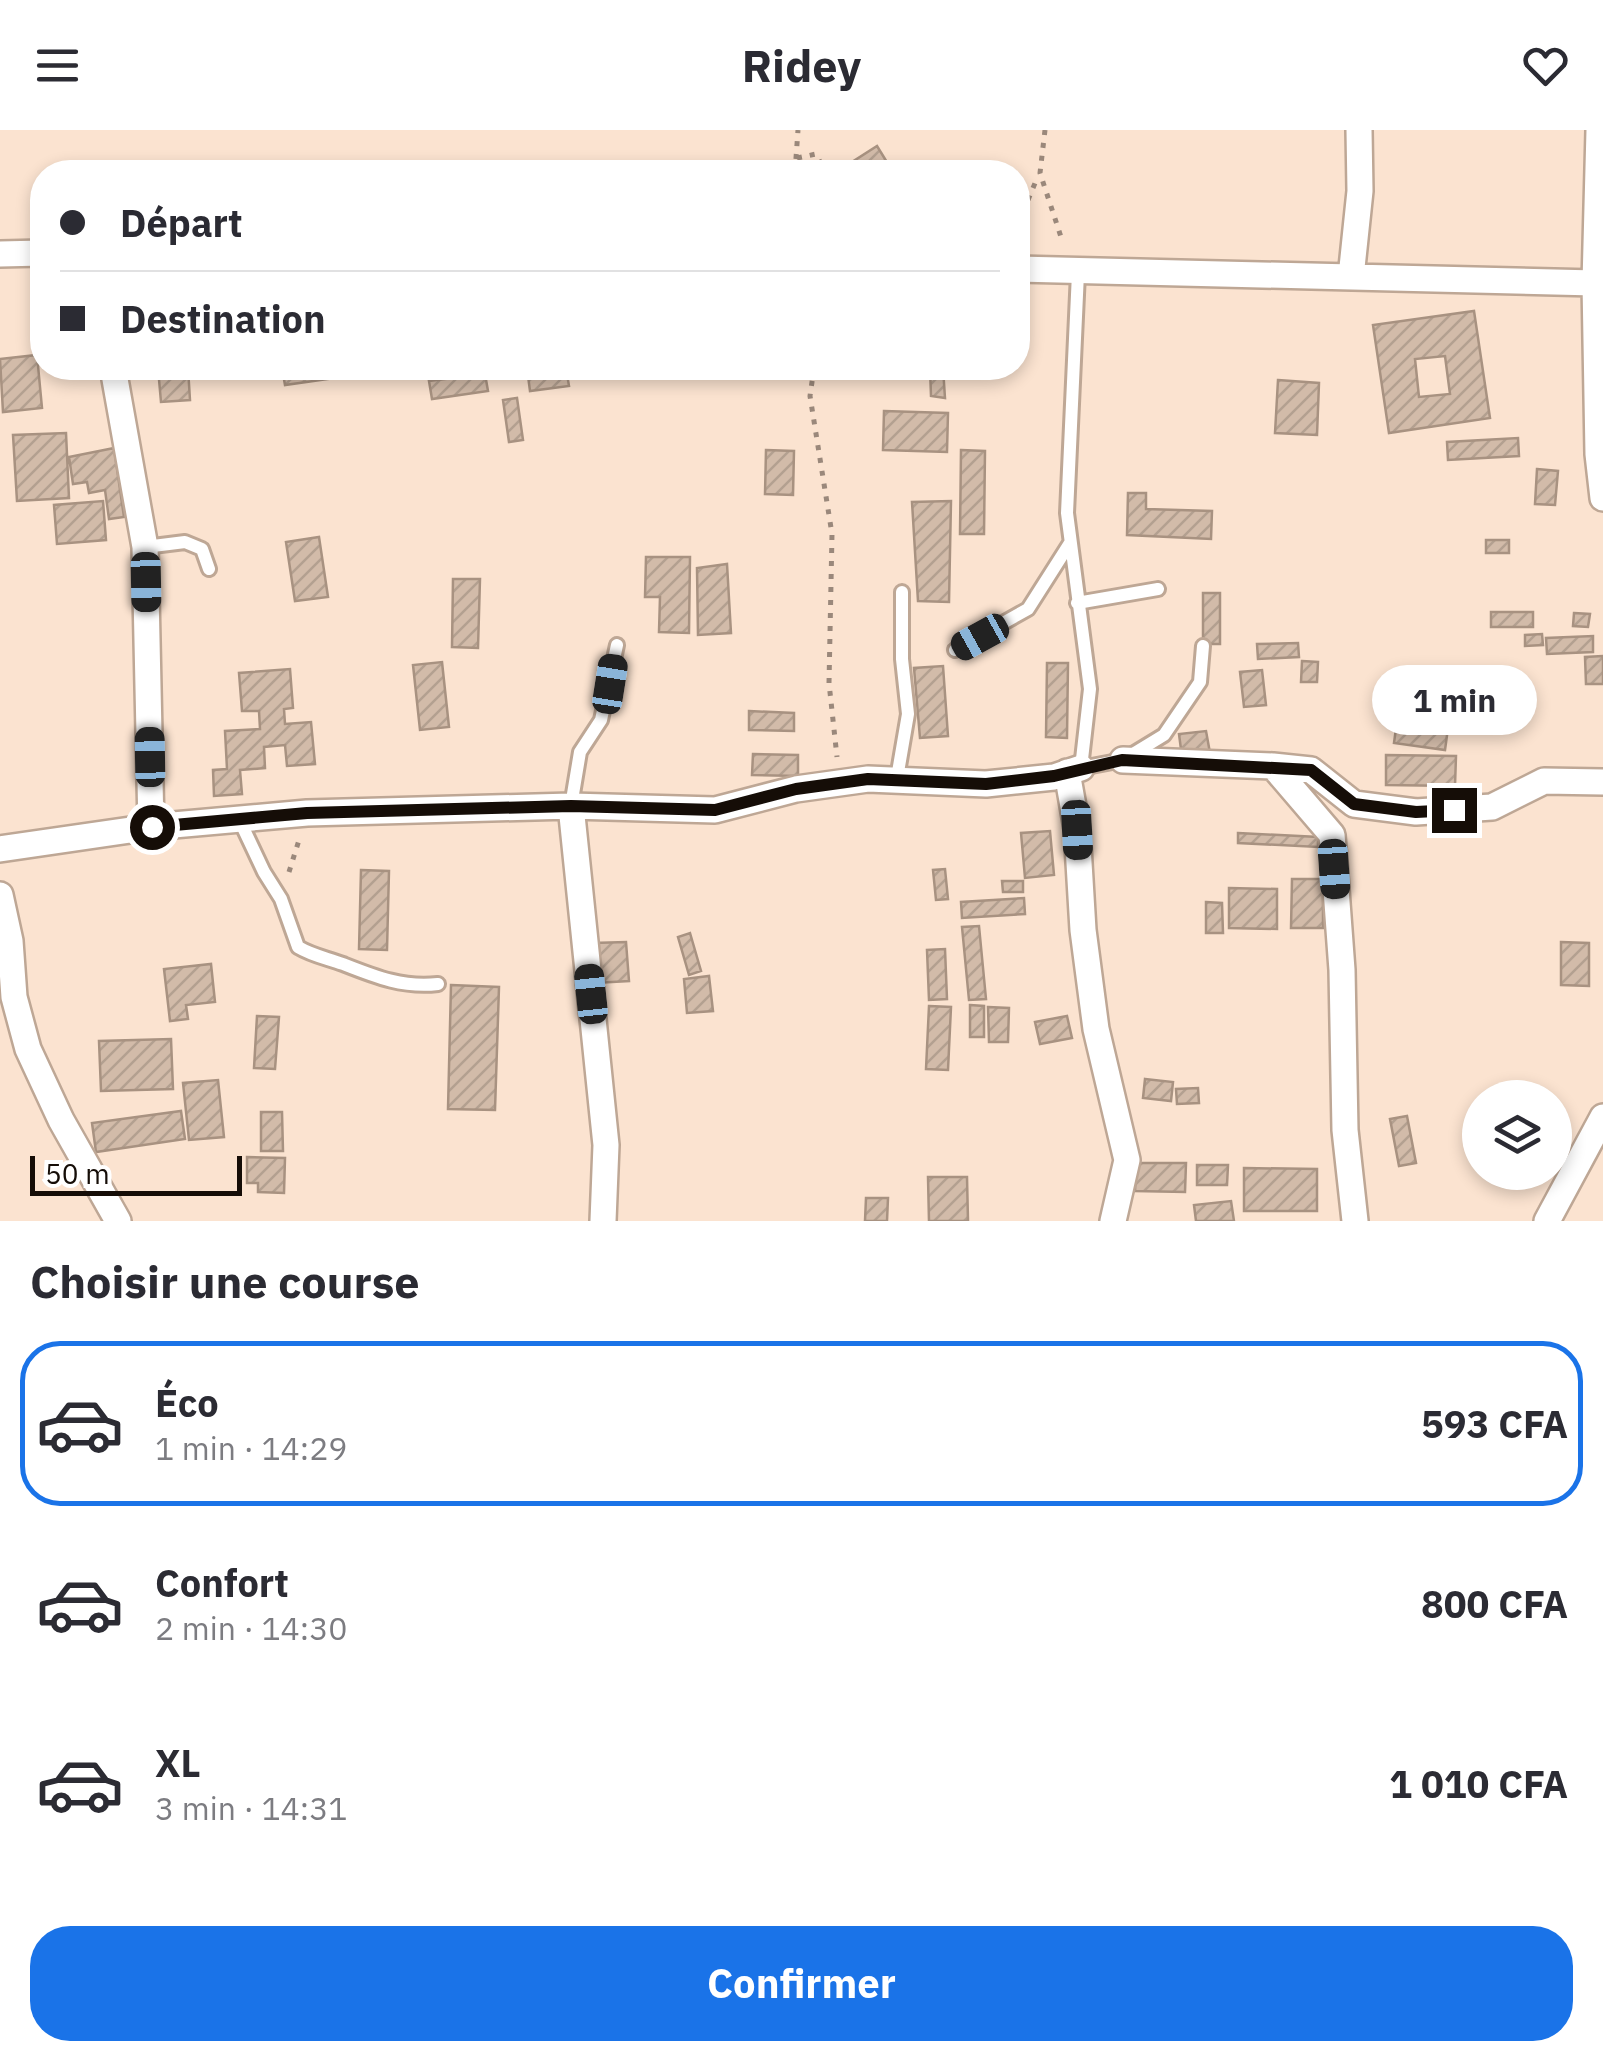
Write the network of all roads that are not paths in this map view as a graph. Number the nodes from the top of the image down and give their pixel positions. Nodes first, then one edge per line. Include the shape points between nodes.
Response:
1 (1358, 130) edge
2 (1599, 130) edge
3 (30, 253) edge
4 (0, 254) edge
5 (1030, 270) edge
6 (1078, 273) junction
7 (1351, 276) junction
8 (1599, 283) edge
9 (116, 380) edge
10 (1603, 498) edge
11 (1070, 544) junction
12 (146, 546) junction
13 (209, 569) dead end
14 (1158, 589) dead end
15 (902, 592) dead end
16 (1077, 604) junction
17 (617, 644) dead end
18 (1203, 646) dead end
19 (955, 650) dead end
20 (1122, 760) junction
21 (1273, 766) junction
22 (1074, 770) junction
23 (897, 778) junction
24 (1603, 782) edge
25 (571, 806) junction
26 (240, 819) junction
27 (152, 827) junction
28 (0, 850) edge
29 (0, 895) edge
30 (438, 984) dead end
31 (1603, 1117) edge
32 (118, 1221) edge
33 (603, 1221) edge
34 (1112, 1221) edge
35 (1354, 1221) edge
36 (1547, 1221) edge

1 - 7 street
2 - 8 street
3 - 4 street
5 - 6 street
6 - 7 street
6 - 11 lane
7 - 8 street
8 - 10 street
9 - 12 street
11 - 16 lane
11 - 19 lane via 1028,609
12 - 13 lane via 185,542 202,549
12 - 27 street
14 - 16 lane
15 - 23 lane via 908,714
16 - 22 lane via 1090,688
17 - 25 lane via 601,720 580,752
18 - 20 lane via 1200,682 1164,735
20 - 21 street
20 - 22 lane
21 - 24 street via 1311,770 1354,804 1416,812 1492,807 1544,781
21 - 35 street via 1332,835
22 - 23 street via 986,784
22 - 34 street via 1096,1028 1127,1160
23 - 25 street via 796,789 715,810
25 - 26 street
25 - 33 street via 606,1145
26 - 27 street
26 - 30 lane via 298,947 387,982
27 - 28 street
29 - 32 street via 28,1048
31 - 36 street

